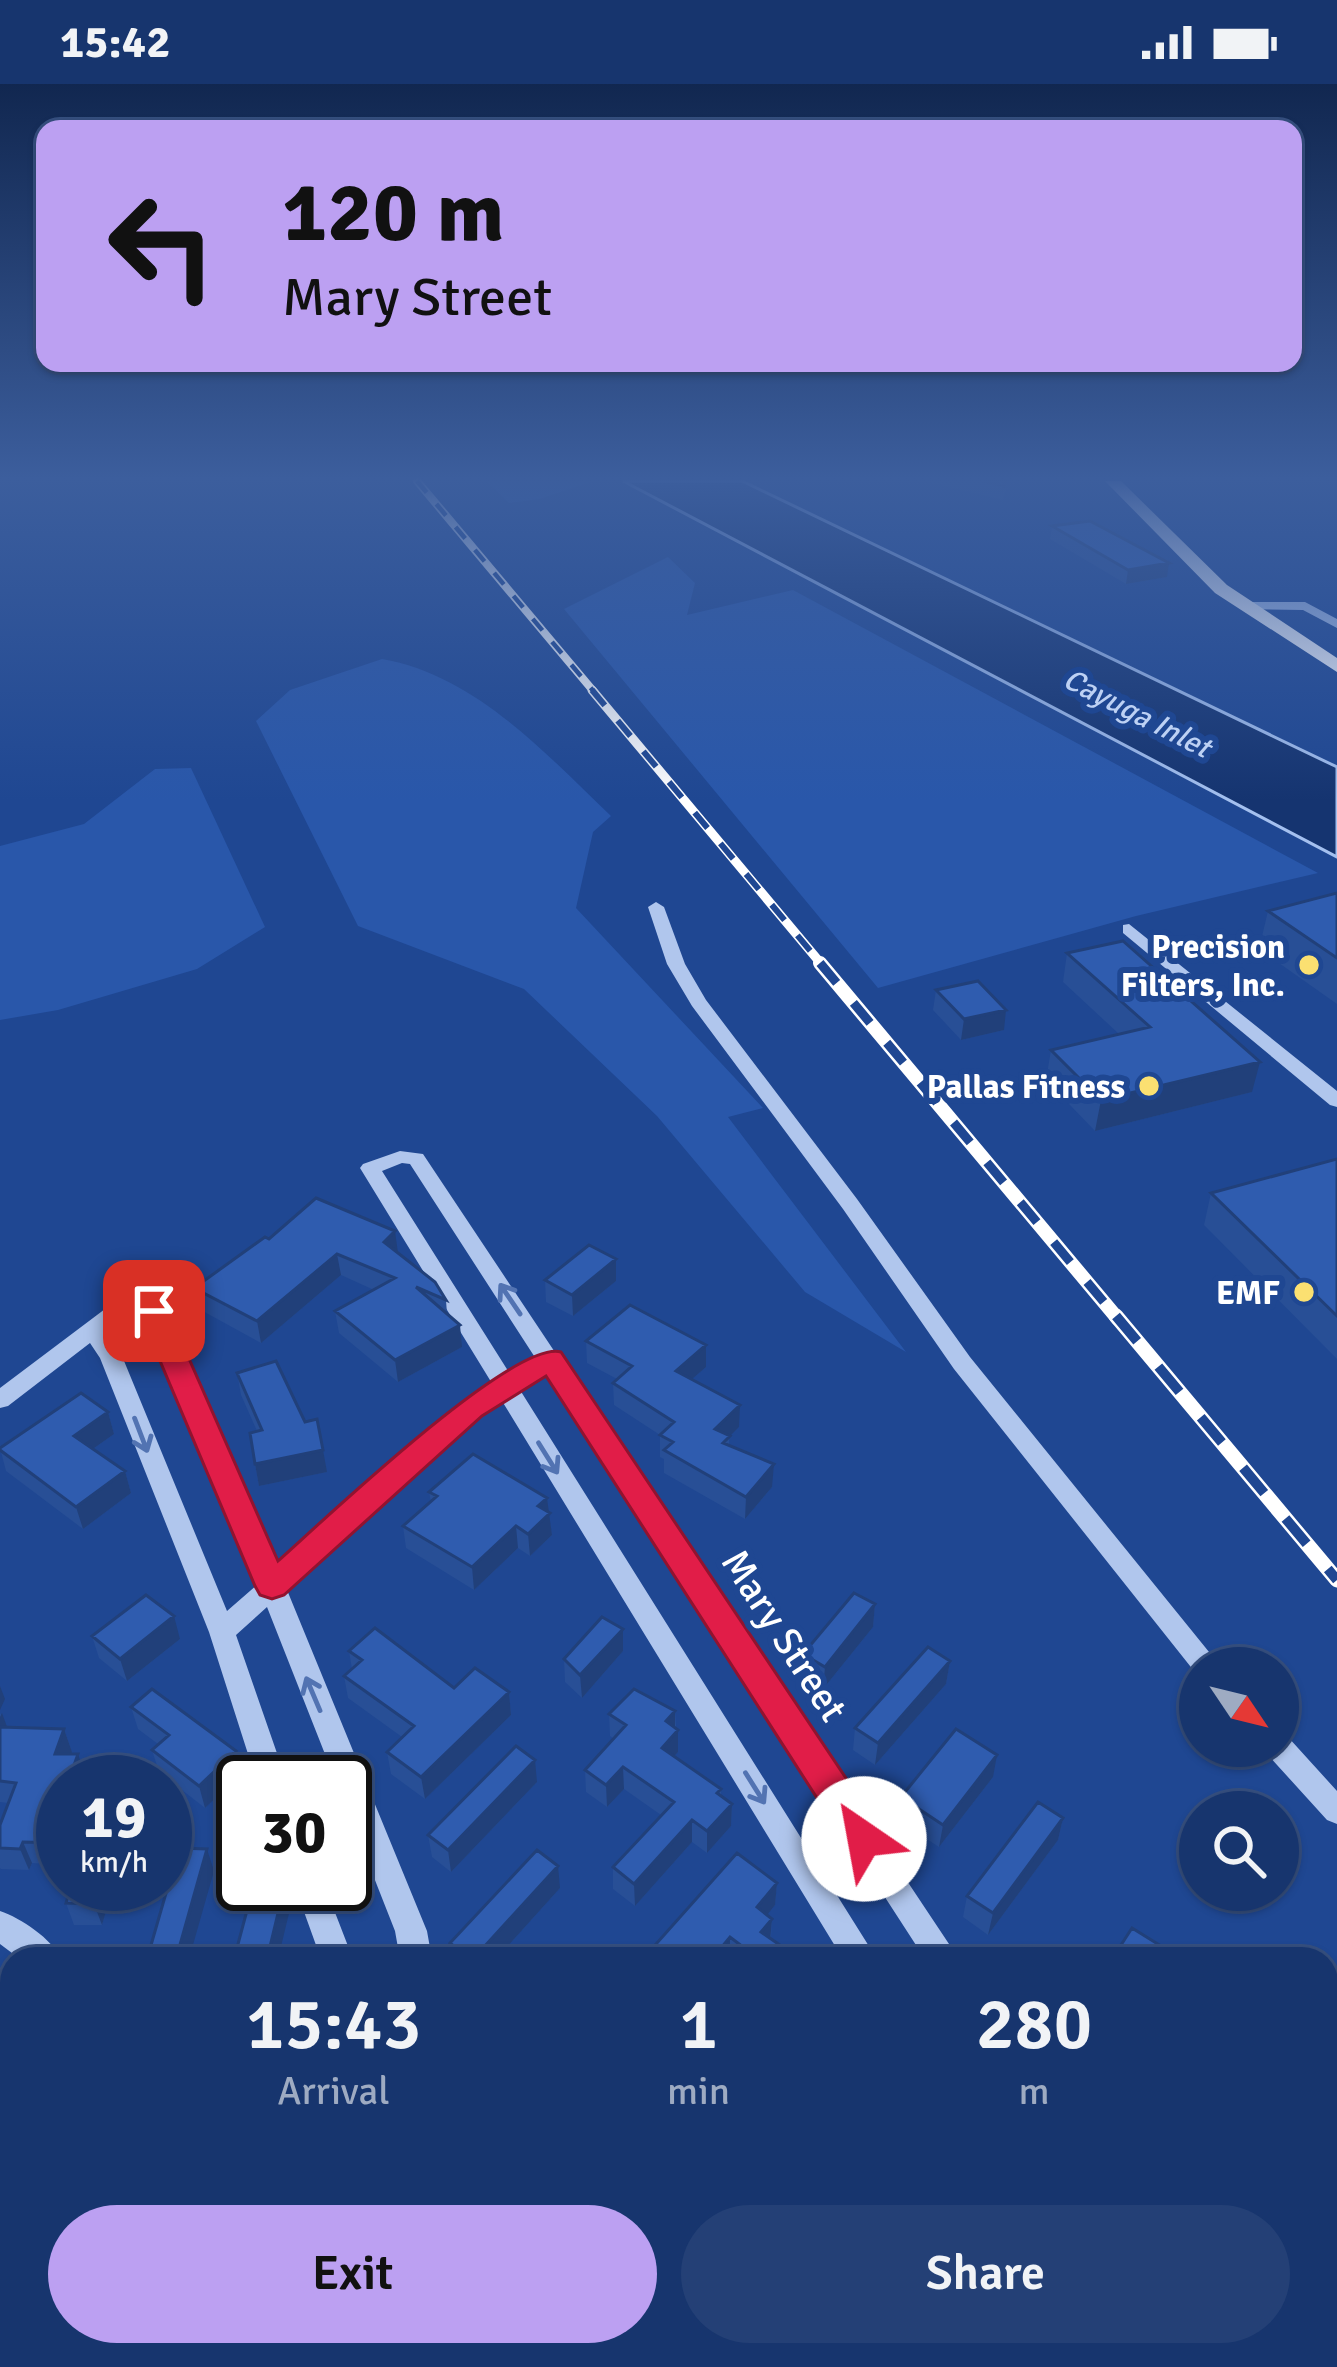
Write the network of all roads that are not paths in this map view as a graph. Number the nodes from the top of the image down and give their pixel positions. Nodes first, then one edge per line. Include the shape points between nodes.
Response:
1 (1220, 588) edge
2 (1245, 606) junction
3 (1337, 624) edge
4 (1337, 666) edge
5 (656, 907) dead end
6 (1129, 928) dead end
7 (1337, 1101) edge
8 (92, 1329) junction
9 (550, 1360) junction
10 (504, 1389) junction
11 (0, 1400) edge
12 (272, 1586) junction
13 (222, 1632) junction
14 (1191, 1647) edge
15 (263, 1755) edge
16 (1297, 1767) edge
17 (1337, 1811) edge
18 (320, 1911) edge
19 (0, 1925) edge
20 (29, 1947) edge
21 (333, 1947) edge
22 (414, 1947) edge
23 (853, 1947) edge
24 (935, 1947) edge

1 - 2 main road
2 - 3 street via 1305,606
2 - 4 main road
5 - 14 street via 698,1002 962,1364
6 - 7 street
8 - 11 street
8 - 12 street via 133,1307 154,1311
8 -> 13 street via 111,1356
9 - 10 street
9 -> 10 street, Mary Street via 416,1158 370,1168
9 - 24 street, Mary Street
10 - 12 street via 471,1409
10 -> 23 street, Mary Street
12 - 13 street
22 -> 12 street
13 - 15 street
16 - 17 street
18 - 21 street
19 - 20 street

